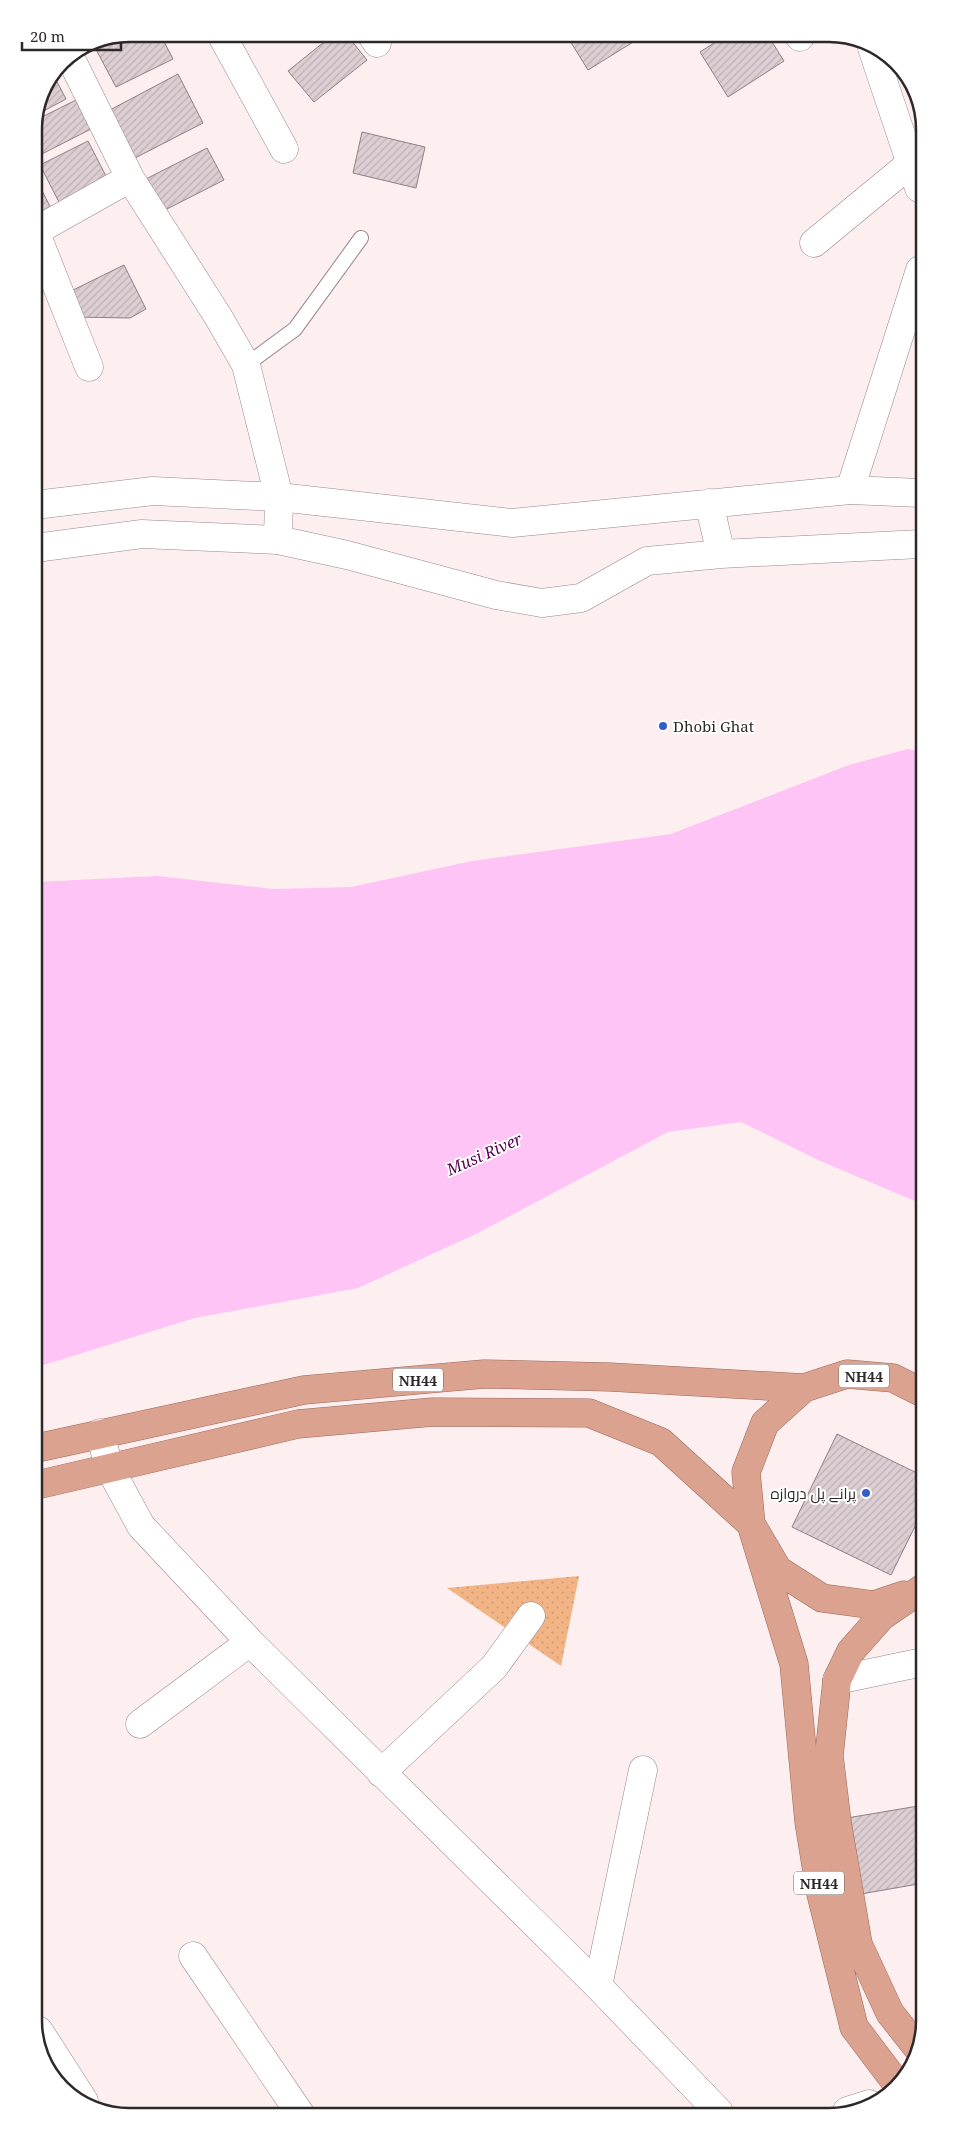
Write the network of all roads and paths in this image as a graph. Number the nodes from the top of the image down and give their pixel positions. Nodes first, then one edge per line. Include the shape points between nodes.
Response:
1 (225, 42) edge
2 (875, 56) edge
3 (73, 63) edge
4 (284, 149) dead end
5 (915, 175) edge
6 (130, 178) junction
7 (43, 227) edge
8 (361, 238) dead end
9 (814, 243) dead end
10 (43, 252) edge
11 (916, 283) edge
12 (246, 365) junction
13 (89, 367) dead end
14 (850, 490) junction
15 (916, 493) edge
16 (279, 497) junction
17 (43, 504) edge
18 (709, 504) junction
19 (278, 540) junction
20 (916, 544) edge
21 (43, 547) edge
22 (721, 554) junction
23 (916, 1384) edge
24 (804, 1388) junction
25 (100, 1433) junction
26 (42, 1447) edge
27 (109, 1467) junction
28 (42, 1484) edge
29 (751, 1524) junction
30 (916, 1590) edge
31 (916, 1593) edge
32 (531, 1616) dead end
33 (250, 1642) junction
34 (916, 1663) edge
35 (837, 1680) junction
36 (140, 1724) dead end
37 (644, 1770) dead end
38 (381, 1773) junction
39 (193, 1956) dead end
40 (598, 1986) junction
41 (45, 2041) edge
42 (913, 2042) edge
43 (893, 2078) edge
44 (76, 2088) edge
45 (296, 2107) edge
46 (715, 2108) edge

1 - 4 street
2 - 5 street
3 - 6 street
5 - 9 street
6 - 7 street
6 - 12 street
8 - 12 lane via 295,329
10 - 13 street
11 - 14 street
12 - 16 street
14 - 15 street
14 - 18 street
16 - 17 street via 153,491
16 - 18 street via 512,523
16 - 19 street
18 - 22 street
19 - 21 street via 142,534
19 - 22 street via 542,603 581,598 647,561
20 - 22 street
23 - 24 highway, NH44 via 893,1378 847,1374
24 - 25 highway, NH44 via 610,1377 484,1374 304,1390
24 - 29 highway, NH44 via 765,1423 746,1472
25 - 26 highway, NH44
25 - 27 street
27 - 28 highway, NH44
27 - 29 highway, NH44 via 298,1424 433,1412 589,1413 661,1442
27 - 33 street via 141,1526
29 - 30 highway, NH44 via 778,1570 822,1598 874,1605
29 - 43 highway, NH44 via 794,1664 809,1822 820,1890 847,2001 854,2027
31 - 35 highway, NH44 via 882,1616 851,1652
32 - 38 street via 494,1667
33 - 36 street
33 - 38 street
34 - 35 street
35 - 42 highway, NH44 via 829,1756 858,1944 890,2013
37 - 40 street
38 - 40 street
39 - 45 street
40 - 46 street
41 - 44 street

